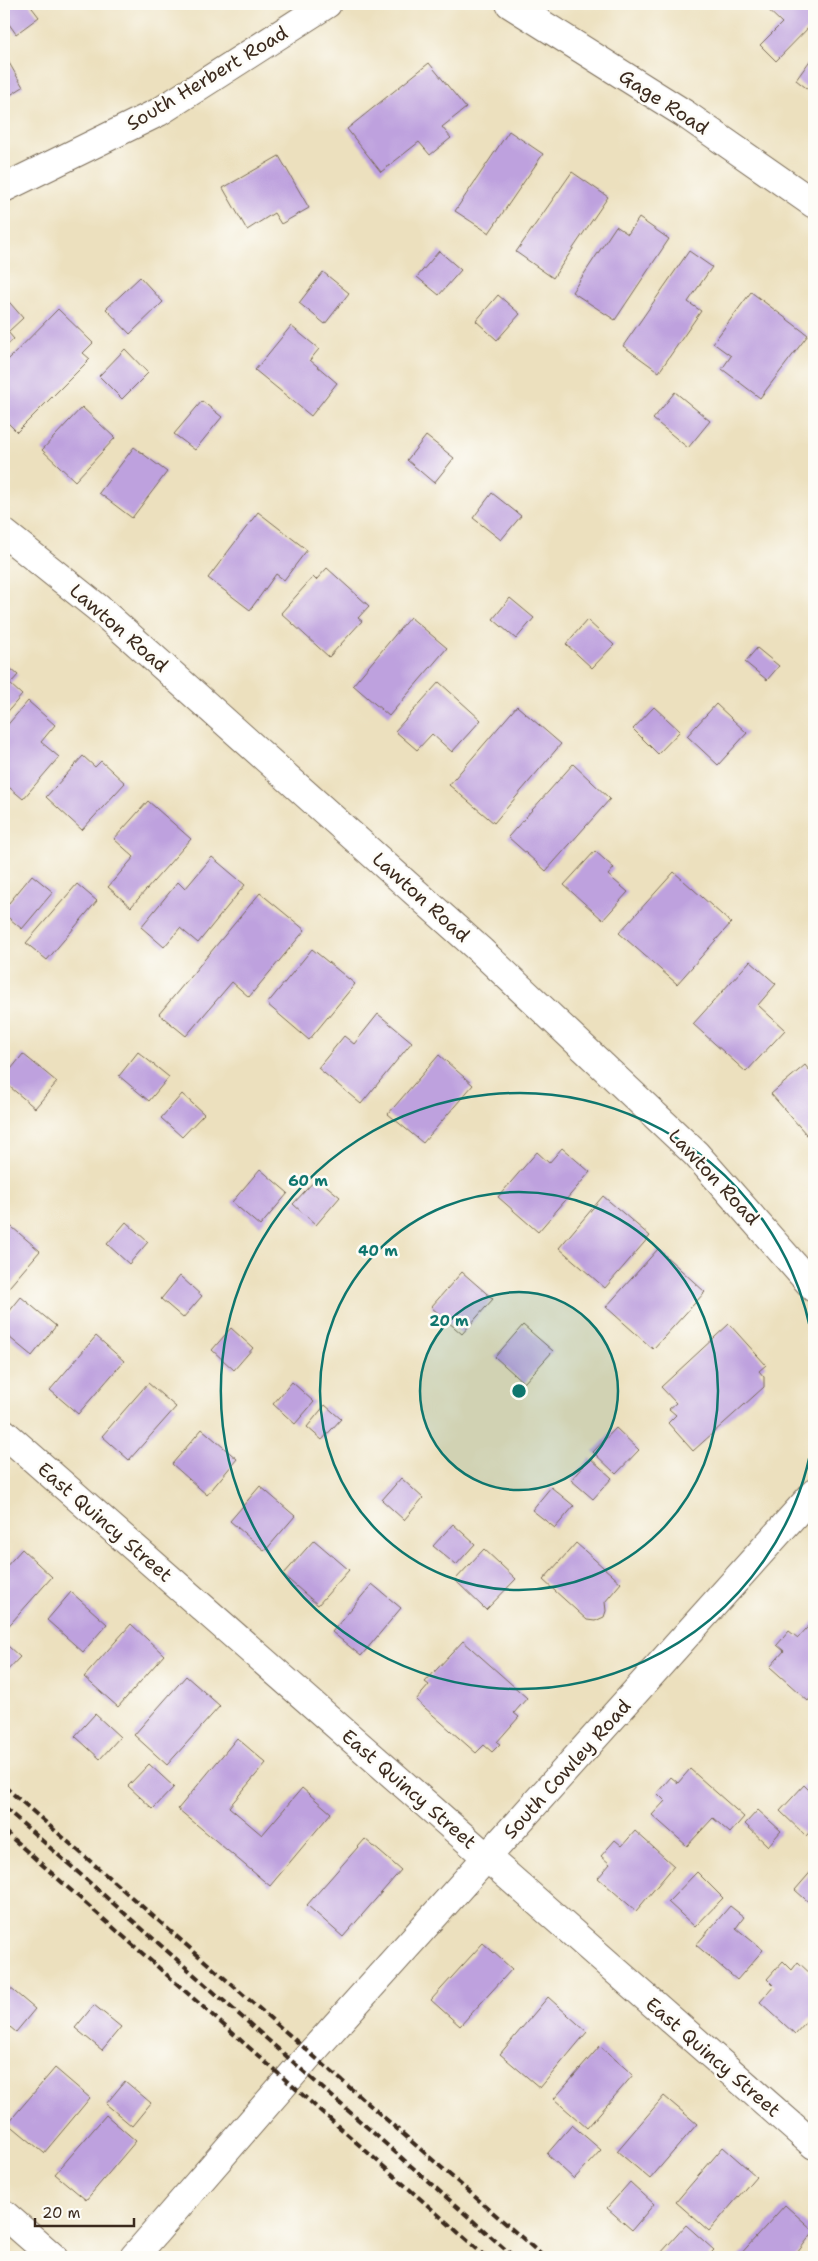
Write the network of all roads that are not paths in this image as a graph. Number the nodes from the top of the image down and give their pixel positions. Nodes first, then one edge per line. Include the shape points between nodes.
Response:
1 (328, 4) edge
2 (510, 4) edge
3 (4, 188) edge
4 (814, 204) edge
5 (4, 533) edge
6 (814, 1288) edge
7 (4, 1433) edge
8 (814, 1493) edge
9 (487, 1858) junction
10 (814, 2146) edge
11 (4, 2214) edge
12 (53, 2257) edge
13 (134, 2257) edge

1 - 3 street, South Herbert Road via 159,112
2 - 4 street, Gage Road via 685,114
5 - 6 street, Lawton Road via 98,608 481,951 696,1154
7 - 9 street, East Quincy Street
8 - 9 street, South Cowley Road
9 - 10 street, East Quincy Street
9 - 13 street, South Cowley Road
11 - 12 street

